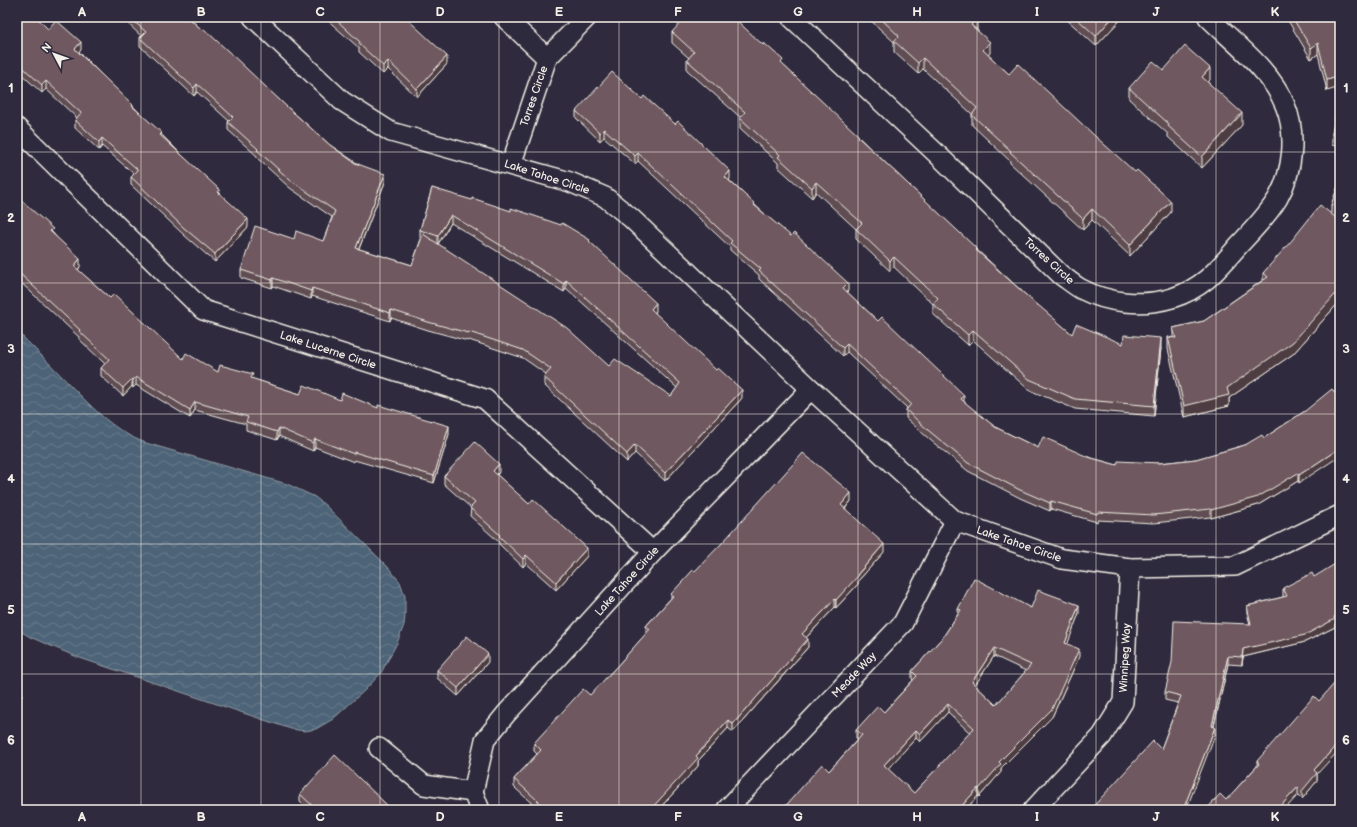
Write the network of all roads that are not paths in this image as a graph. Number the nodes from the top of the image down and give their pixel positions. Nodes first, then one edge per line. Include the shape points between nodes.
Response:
1 (253, 17) edge
2 (504, 17) edge
3 (587, 17) edge
4 (791, 17) edge
5 (1208, 17) edge
6 (547, 58) junction
7 (17, 128) edge
8 (511, 165) junction
9 (811, 389) junction
10 (1340, 515) edge
11 (955, 522) junction
12 (654, 552) junction
13 (1130, 568) junction
14 (379, 748) dead end
15 (473, 792) junction
16 (480, 810) edge
17 (726, 810) edge
18 (1033, 810) edge

1 - 8 street, Lake Tahoe Circle via 342,101 391,132
2 - 6 street
3 - 6 street, Torres Circle
4 - 5 street, Torres Circle via 1061,275 1080,288 1102,298 1124,302 1148,302 1171,298 1193,289 1212,276 1278,198 1287,176 1292,153 1291,129 1285,106 1274,85 1259,66
6 - 8 street, Torres Circle
7 - 12 street, Lake Lucerne Circle via 203,310 485,399
8 - 9 street, Lake Tahoe Circle via 570,182 605,197 632,218
9 - 11 street, Lake Tahoe Circle
9 - 12 street, Lake Tahoe Circle
10 - 13 street, Lake Tahoe Circle via 1235,566
11 - 13 street, Lake Tahoe Circle via 1062,560
11 - 17 street, Meade Way via 904,623
12 - 15 street, Lake Tahoe Circle via 485,740
13 - 18 street, Winnipeg Way via 1123,702 1102,736
14 - 15 street via 424,785
15 - 16 street

